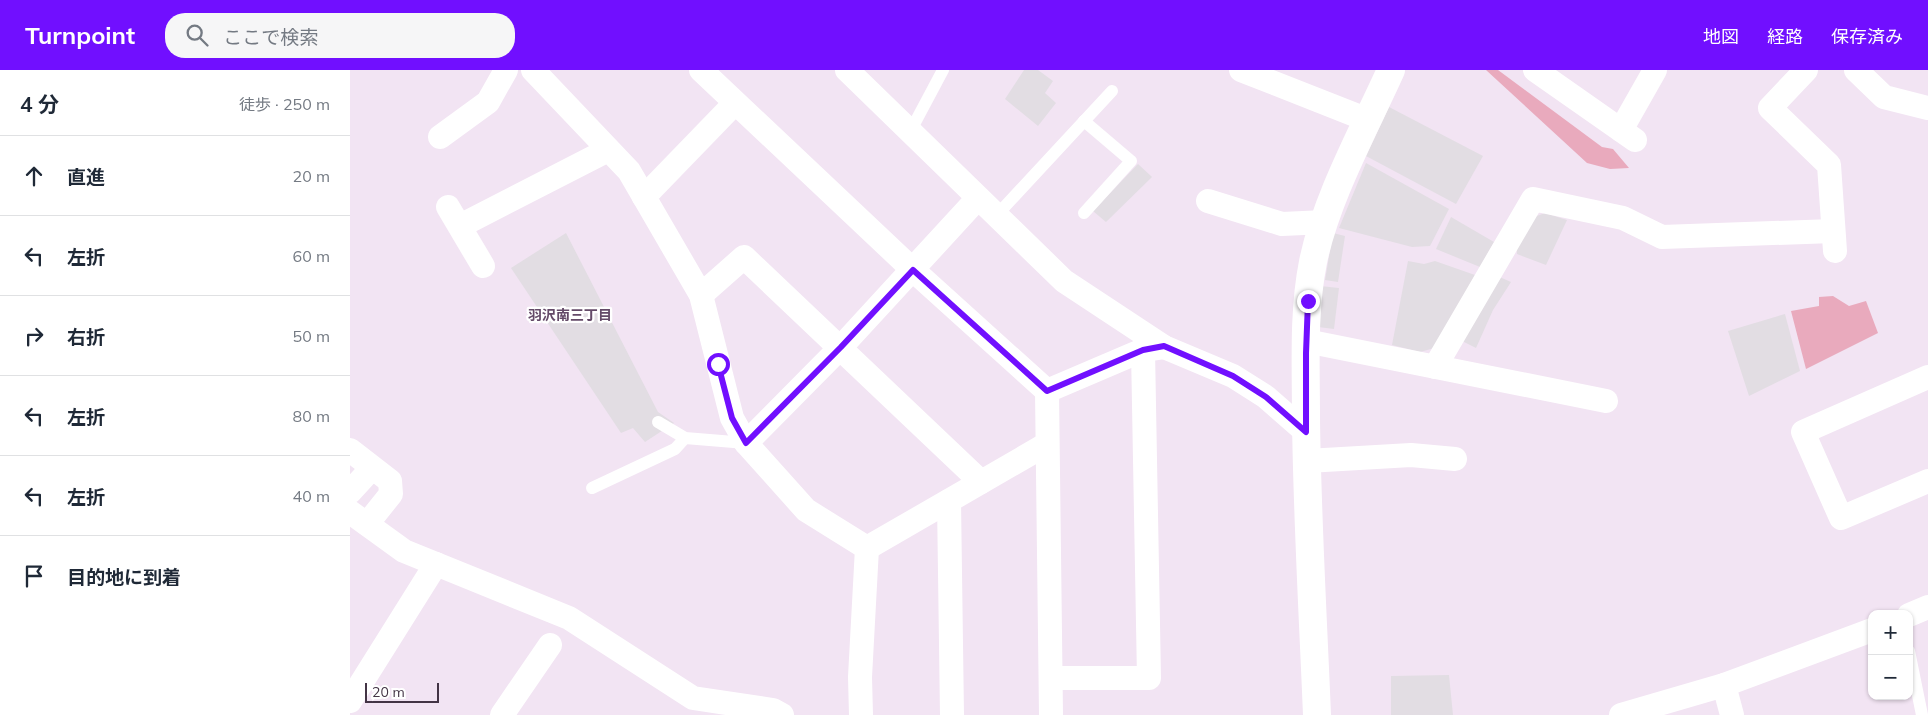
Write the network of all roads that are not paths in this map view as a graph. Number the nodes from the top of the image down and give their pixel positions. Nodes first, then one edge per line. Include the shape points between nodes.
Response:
1 (506, 70) edge
2 (533, 70) edge
3 (701, 70) edge
4 (847, 70) edge
5 (944, 70) edge
6 (1241, 70) edge
7 (1391, 70) edge
8 (1535, 70) edge
9 (1655, 70) edge
10 (1806, 70) edge
11 (1856, 70) edge
12 (1112, 90) dead end
13 (735, 103) junction
14 (1928, 108) edge
15 (1084, 120) junction
16 (1368, 120) junction
17 (910, 132) junction
18 (440, 137) dead end
19 (608, 150) junction
20 (644, 197) junction
21 (978, 198) junction
22 (1208, 201) dead end
23 (1084, 212) dead end
24 (996, 216) junction
25 (1325, 222) junction
26 (483, 266) dead end
27 (913, 270) junction
28 (701, 295) junction
29 (1306, 340) junction
30 (841, 347) junction
31 (1153, 348) junction
32 (1435, 367) junction
33 (1928, 377) edge
34 (1047, 391) junction
35 (1606, 401) dead end
36 (658, 422) dead end
37 (1306, 432) junction
38 (685, 438) junction
39 (746, 443) junction
40 (1047, 444) junction
41 (350, 450) edge
42 (1455, 459) dead end
43 (1307, 461) junction
44 (372, 468) junction
45 (1928, 481) edge
46 (982, 482) junction
47 (592, 488) dead end
48 (350, 492) edge
49 (949, 501) junction
50 (359, 518) edge
51 (867, 548) junction
52 (436, 564) junction
53 (1928, 607) edge
54 (1913, 613) edge
55 (560, 631) junction
56 (1868, 631) edge
57 (1910, 655) edge
58 (1051, 678) junction
59 (1724, 685) junction
60 (350, 701) edge
61 (502, 715) edge
62 (782, 715) edge
63 (862, 715) edge
64 (952, 715) edge
65 (1051, 715) edge
66 (1317, 715) edge
67 (1621, 715) edge
68 (1732, 715) edge
69 (1922, 715) edge

1 - 18 street via 488,102
2 - 19 street
3 - 13 street
4 - 17 street
5 - 17 lane
6 - 16 street
7 - 16 street
8 - 9 street via 1628,135
10 - 32 street via 1770,108 1829,165 1834,241 1662,237 1623,218 1533,198
11 - 14 street via 1884,97
12 - 15 lane
13 - 20 street
13 - 27 street
15 - 23 lane via 1131,161
15 - 24 lane
16 - 25 street
17 - 21 street
19 - 20 street via 629,171
19 - 26 street via 454,216
20 - 28 street
21 - 24 street
21 - 27 street
22 - 25 street via 1282,224
24 - 31 street via 1064,281
25 - 29 street via 1313,262
27 - 30 street
27 - 34 street
28 - 30 street via 744,257
28 - 39 street via 732,418
29 - 32 street
29 - 37 street
30 - 39 street
30 - 46 street
31 - 34 street
31 - 37 street via 1233,376 1266,397
31 - 58 street via 1150,678
32 - 35 street
33 - 45 street via 1803,432 1841,518
34 - 40 street
36 - 38 lane
37 - 43 street
38 - 39 lane
38 - 47 lane via 675,448
39 - 51 street via 806,510
40 - 46 street
40 - 58 street
41 - 44 street
42 - 43 street via 1411,455
43 - 66 street
44 - 48 street
44 - 50 street via 390,482 391,494
46 - 49 street
49 - 51 street
49 - 64 street
50 - 52 street via 404,551
51 - 63 street via 860,677
52 - 55 street
52 - 60 street
53 - 54 street
55 - 61 street
55 - 62 street via 693,698 773,710
56 - 59 street
57 - 69 lane
58 - 65 street
59 - 67 street
59 - 68 street

